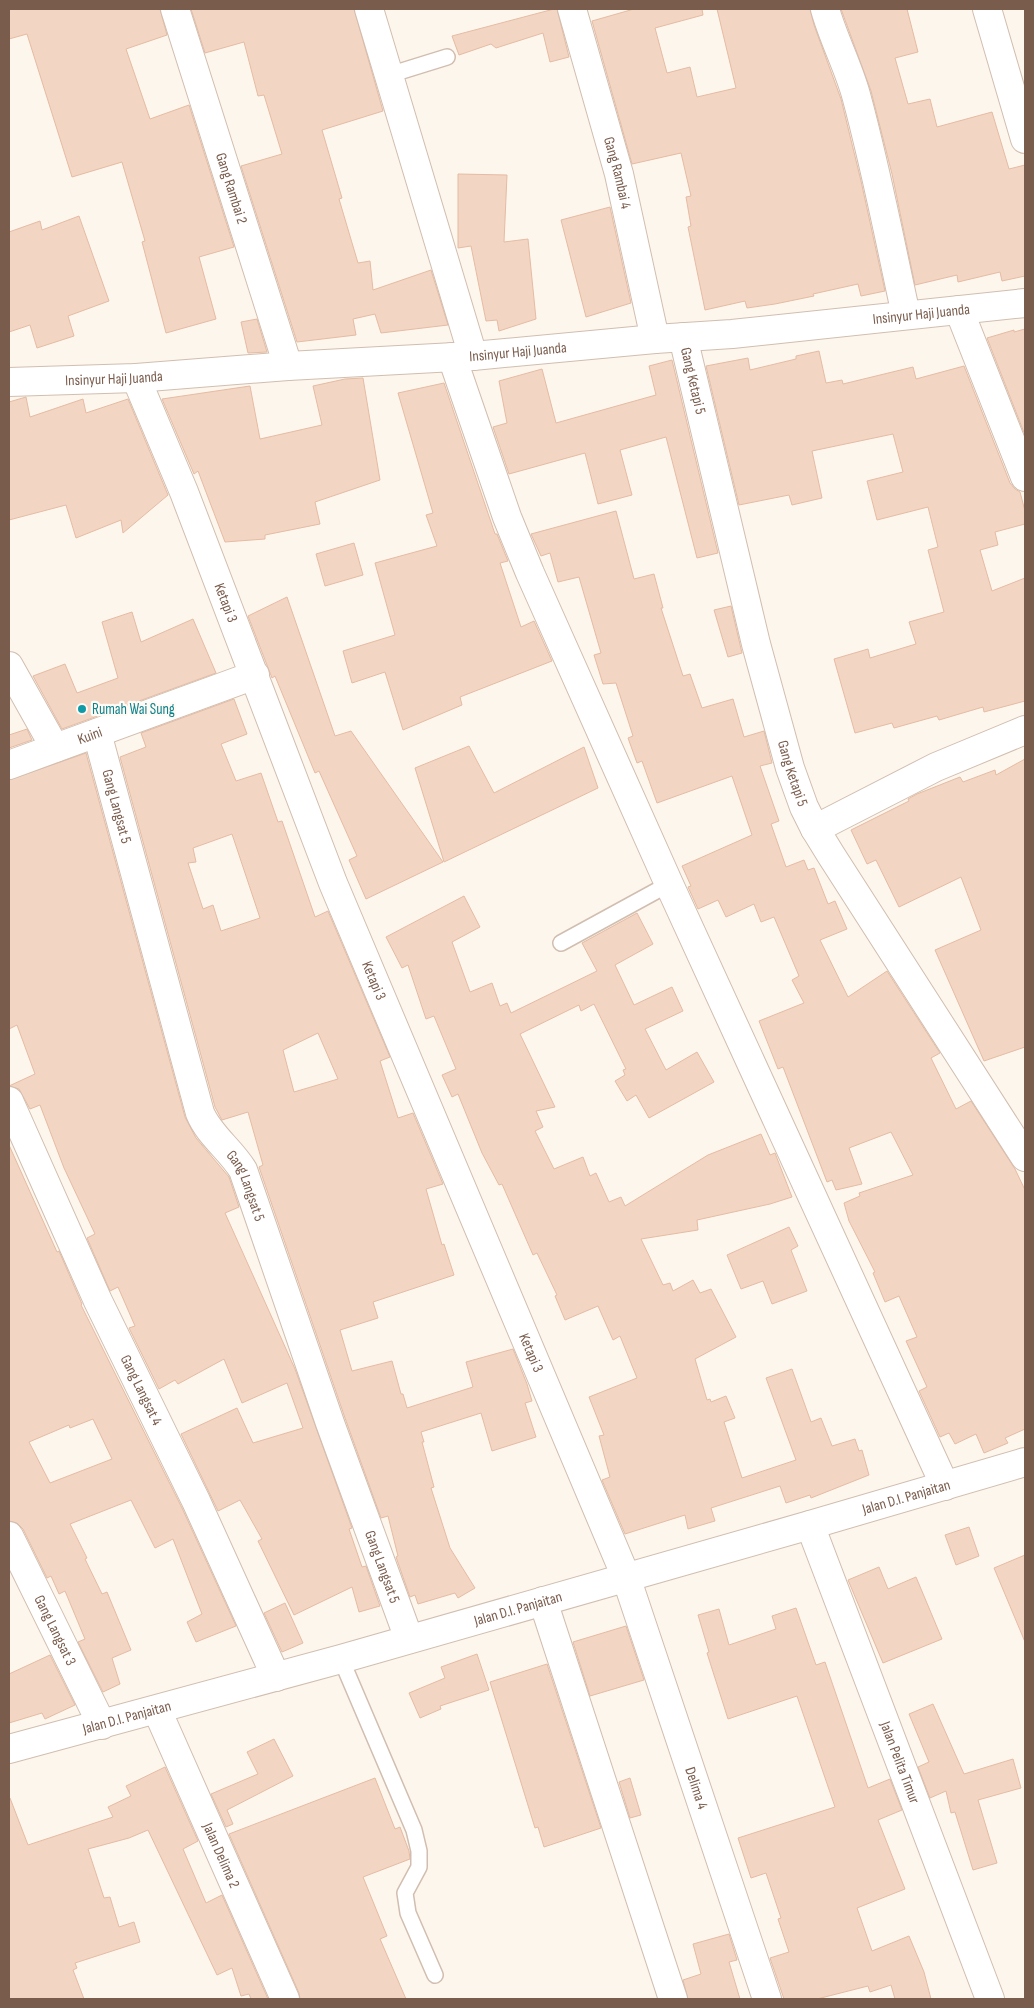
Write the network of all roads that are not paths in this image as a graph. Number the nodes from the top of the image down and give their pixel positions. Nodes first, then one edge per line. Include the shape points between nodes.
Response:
1 (175, 9) edge
2 (369, 9) edge
3 (572, 9) edge
4 (825, 9) edge
5 (987, 9) edge
6 (447, 57) dead end
7 (389, 75) junction
8 (1025, 139) edge
9 (1025, 303) edge
10 (959, 310) junction
11 (906, 316) junction
12 (683, 337) junction
13 (655, 339) junction
14 (462, 357) junction
15 (288, 366) junction
16 (136, 378) junction
17 (9, 382) edge
18 (1025, 477) edge
19 (9, 666) edge
20 (255, 675) junction
21 (1025, 730) edge
22 (96, 733) junction
23 (56, 748) junction
24 (9, 765) edge
25 (815, 829) junction
26 (669, 884) junction
27 (561, 943) dead end
28 (9, 1102) edge
29 (1025, 1157) edge
30 (1025, 1462) edge
31 (945, 1486) junction
32 (810, 1525) junction
33 (9, 1536) edge
34 (626, 1577) junction
35 (544, 1601) junction
36 (409, 1639) junction
37 (341, 1659) junction
38 (276, 1677) junction
39 (157, 1710) junction
40 (102, 1725) junction
41 (9, 1749) edge
42 (434, 1975) dead end
43 (285, 1999) edge
44 (673, 1999) edge
45 (767, 1999) edge
46 (990, 1999) edge

1 - 15 street, Gang Rambai 2
2 - 7 street
3 - 13 street, Gang Rambai 4 via 619,174
4 - 11 street via 855,92
5 - 8 street
6 - 7 lane
7 - 14 street
9 - 10 street, Insinyur Haji Juanda
10 - 11 street, Insinyur Haji Juanda
10 - 18 street
11 - 12 street, Insinyur Haji Juanda
12 - 13 street, Insinyur Haji Juanda
12 - 25 street, Gang Ketapi 5 via 756,644 790,768
13 - 14 street, Insinyur Haji Juanda
14 - 15 street, Insinyur Haji Juanda
14 - 26 street via 519,547
15 - 16 street, Insinyur Haji Juanda
16 - 17 street, Insinyur Haji Juanda
16 - 20 street, Ketapi 3
19 - 23 street
20 - 22 street, Kuini
20 - 34 street, Ketapi 3 via 333,883
21 - 25 street via 936,767
22 - 23 street, Kuini
22 - 36 street, Gang Langsat 5 via 200,1113 208,1129 243,1170 330,1424
23 - 24 street, Kuini
25 - 29 street, Gang Ketapi 5
26 - 27 lane
26 - 31 street
28 - 38 street, Gang Langsat 4 via 94,1292 196,1501
30 - 31 street, Jalan D.I. Panjaitan
31 - 32 street, Jalan D.I. Panjaitan
32 - 34 street, Jalan D.I. Panjaitan
32 - 46 street, Jalan Pelita Timur
33 - 40 street, Gang Langsat 3
34 - 35 street, Jalan D.I. Panjaitan
34 - 45 street, Delima 4
35 - 36 street, Jalan D.I. Panjaitan
35 - 44 street
36 - 37 street, Jalan D.I. Panjaitan
37 - 38 street, Jalan D.I. Panjaitan
37 - 42 lane via 414,1830 419,1867 405,1893 408,1913
38 - 39 street, Jalan D.I. Panjaitan
39 - 40 street, Jalan D.I. Panjaitan
39 - 43 street, Jalan Delima 2
40 - 41 street, Jalan D.I. Panjaitan

